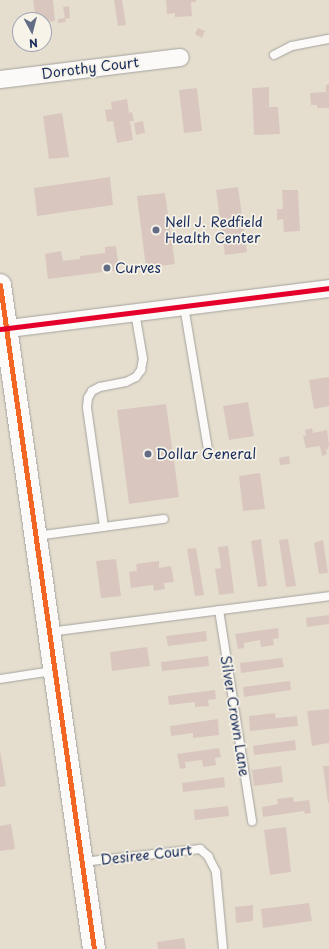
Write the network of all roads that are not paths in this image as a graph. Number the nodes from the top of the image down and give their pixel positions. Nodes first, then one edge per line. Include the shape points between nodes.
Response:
1 (329, 39) edge
2 (274, 55) dead end
3 (180, 57) dead end
4 (0, 80) edge
5 (0, 285) edge
6 (329, 288) edge
7 (184, 306) junction
8 (135, 312) junction
9 (3, 329) edge
10 (208, 449) dead end
11 (164, 519) dead end
12 (104, 527) junction
13 (35, 536) junction
14 (329, 596) edge
15 (219, 610) junction
16 (49, 632) junction
17 (54, 671) junction
18 (0, 679) edge
19 (252, 821) dead end
20 (82, 862) junction
21 (92, 948) edge
22 (223, 949) edge

1 - 2 lane via 292,46
3 - 4 street, Dorothy Court
5 - 9 main road
6 - 7 street
7 - 8 street
7 - 10 lane
8 - 9 street
8 - 12 lane via 143,359 142,370 126,382 92,391 88,398 87,407
9 - 13 main road
11 - 12 lane
12 - 13 lane
13 - 16 main road
14 - 15 lane
15 - 16 lane
15 - 19 lane, Silver Crown Lane
16 - 17 main road
17 - 18 lane
17 - 20 main road
20 - 21 main road
20 - 22 lane, Desiree Court via 200,849 208,856 216,872

